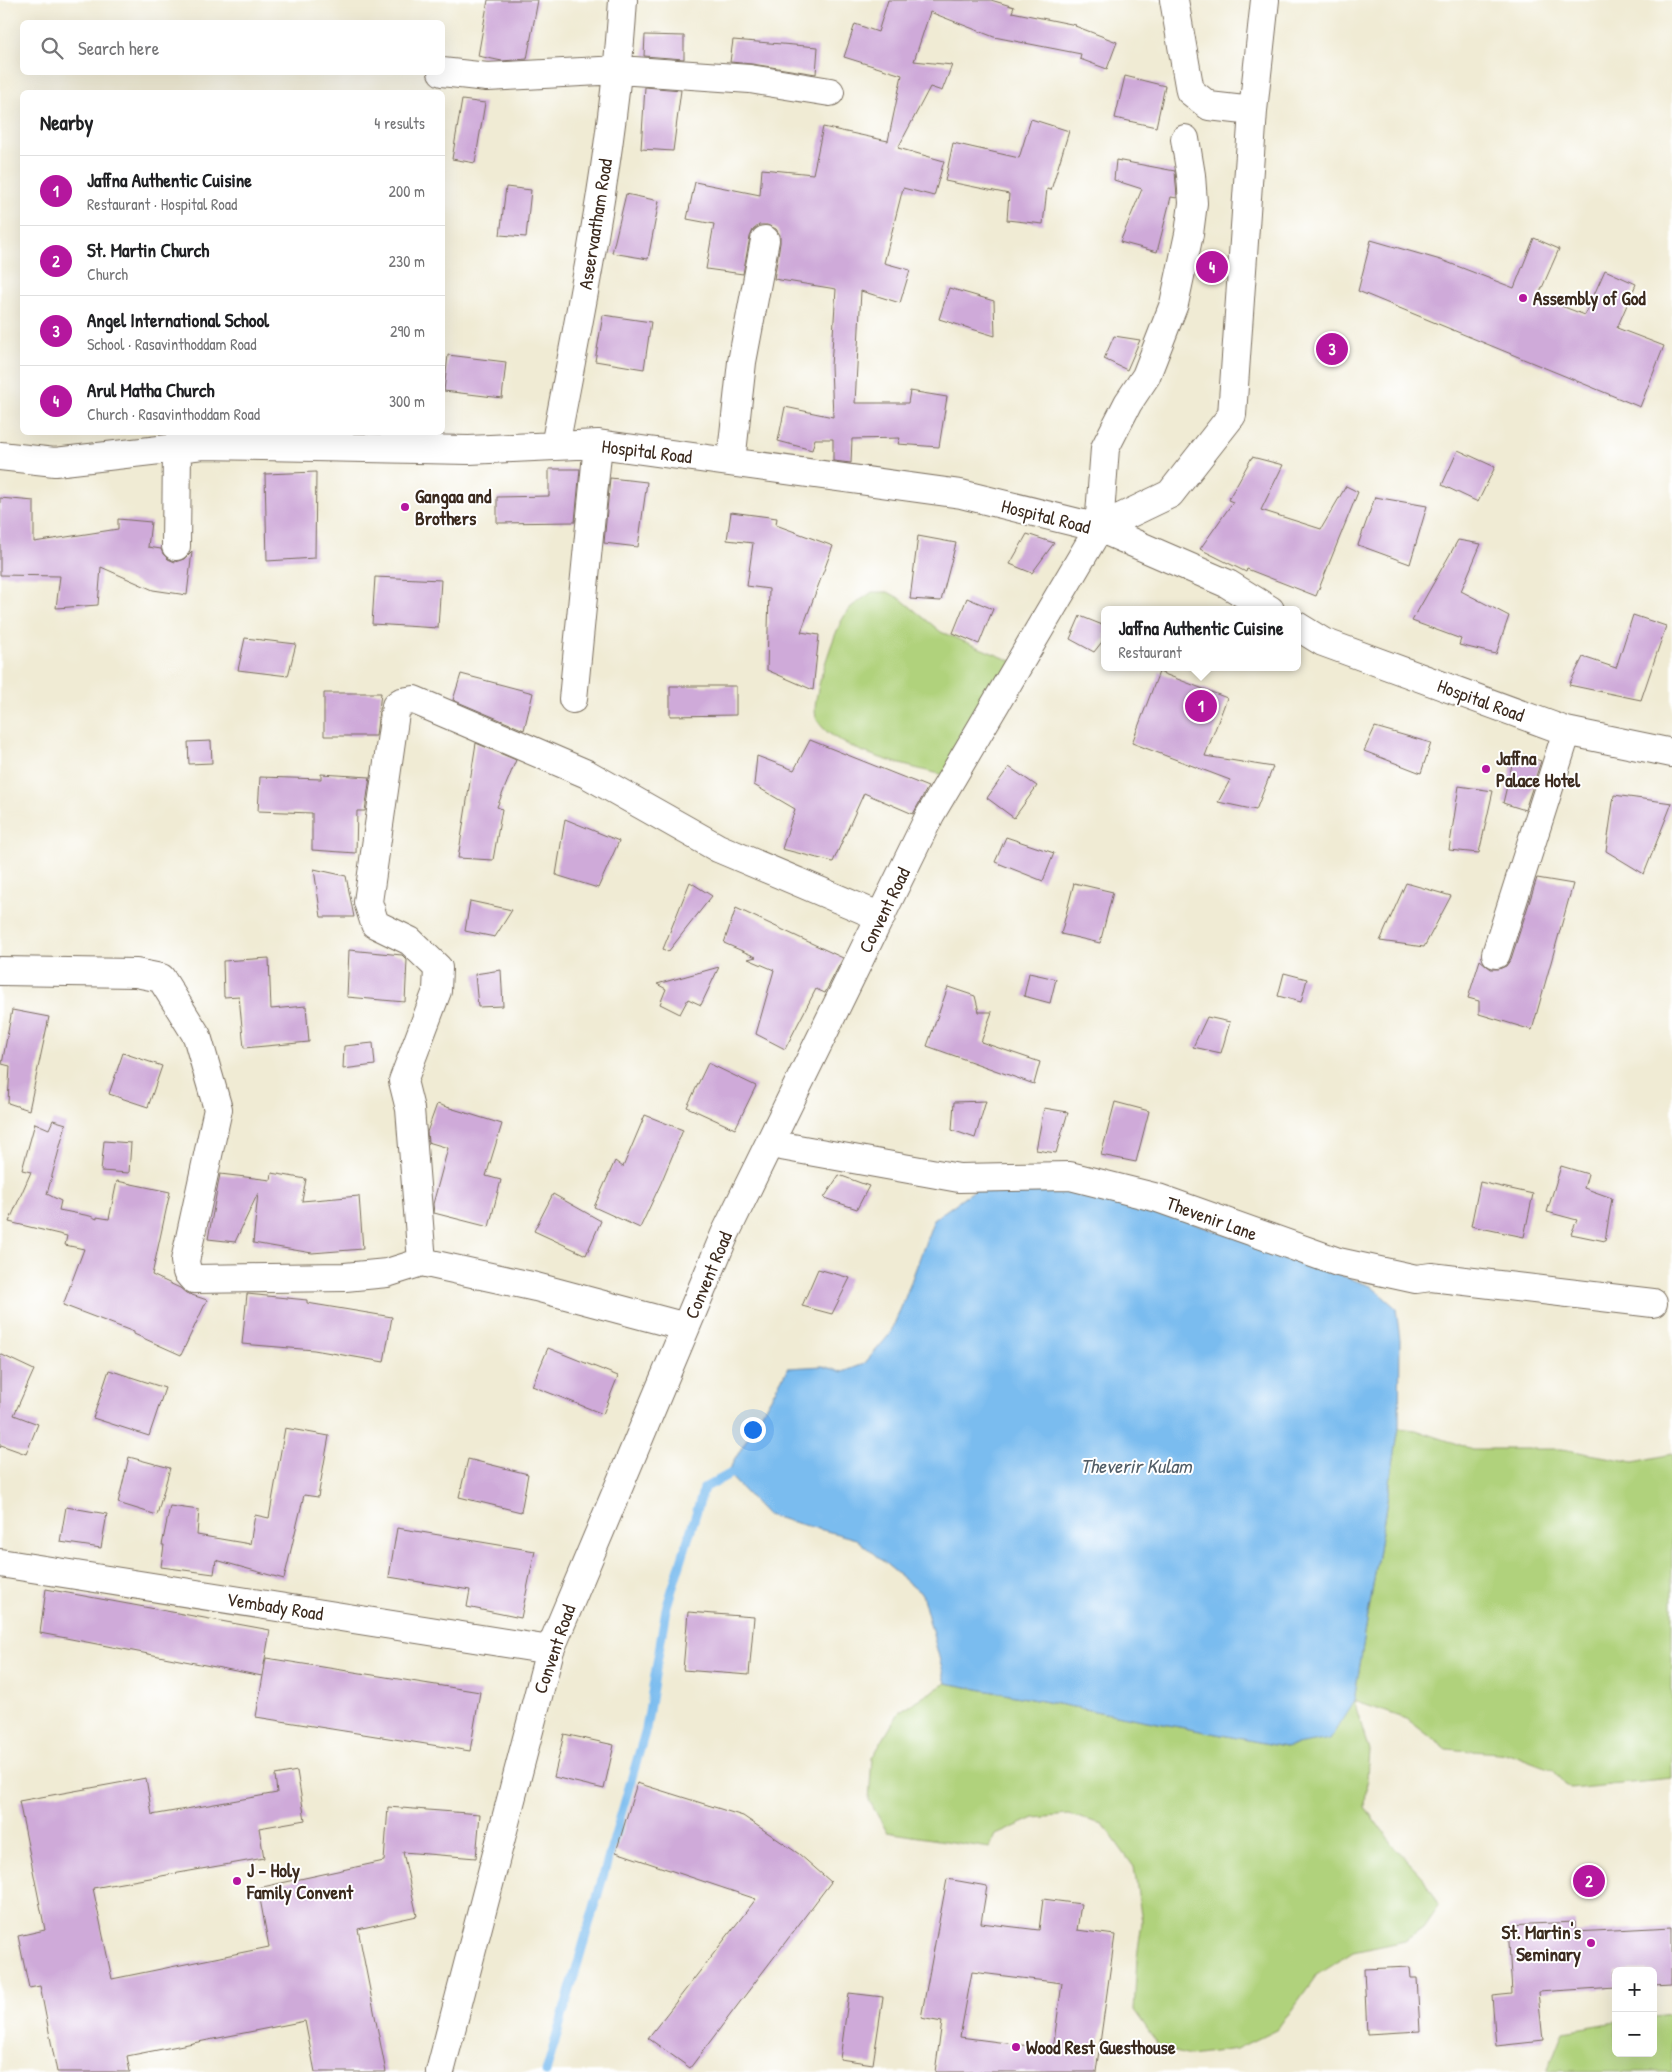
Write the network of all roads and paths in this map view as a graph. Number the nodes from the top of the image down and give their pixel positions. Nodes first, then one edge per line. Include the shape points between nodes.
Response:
1 (623, 0) edge
2 (1174, 0) edge
3 (1265, 0) edge
4 (619, 70) junction
5 (445, 72) edge
6 (830, 92) dead end
7 (1253, 111) junction
8 (1185, 139) dead end
9 (766, 240) dead end
10 (598, 444) junction
11 (555, 446) junction
12 (177, 448) junction
13 (0, 456) edge
14 (731, 462) junction
15 (1098, 528) junction
16 (176, 546) dead end
17 (1264, 606) edge
18 (1301, 628) edge
19 (572, 699) dead end
20 (1567, 731) junction
21 (1672, 753) edge
22 (881, 917) junction
23 (1496, 954) dead end
24 (0, 971) edge
25 (770, 1144) junction
26 (422, 1262) junction
27 (1653, 1303) dead end
28 (686, 1327) junction
29 (0, 1563) edge
30 (550, 1650) junction
31 (440, 2072) edge

1 - 4 street, Aseervaatham Road
2 - 7 street via 1190,91 1209,106
3 - 7 street
4 - 5 street via 487,77
4 - 6 street via 750,79
4 - 11 street, Aseervaatham Road via 597,227
7 - 15 street via 1232,416 1170,494
8 - 15 street via 1193,203 1174,304 1146,376 1105,448
9 - 14 street via 742,362
10 - 11 street, Hospital Road
10 - 14 street, Hospital Road
10 - 19 street
11 - 12 street, Hospital Road via 469,450 203,445
12 - 13 street, Hospital Road via 54,462
12 - 16 street
14 - 15 street, Hospital Road via 961,494
15 - 17 street, Hospital Road via 1228,584
15 - 22 street, Convent Road via 930,815
18 - 20 street, Hospital Road via 1323,642
20 - 21 street, Hospital Road
20 - 23 street
22 - 25 street, Convent Road
22 - 26 street via 718,848 586,774 414,700 401,702 396,706 368,902 375,924 410,941 438,968 437,991 403,1082 410,1109
24 - 26 street via 136,973 161,978 197,1036 218,1110 184,1261 193,1278 345,1277 387,1274
25 - 27 street, Thevenir Lane via 959,1178 1070,1176 1158,1198 1338,1262 1416,1279 1431,1277
25 - 28 street, Convent Road via 725,1234
26 - 28 street via 536,1287
28 - 30 street, Convent Road
29 - 30 street, Vembady Road
30 - 31 street, Convent Road

